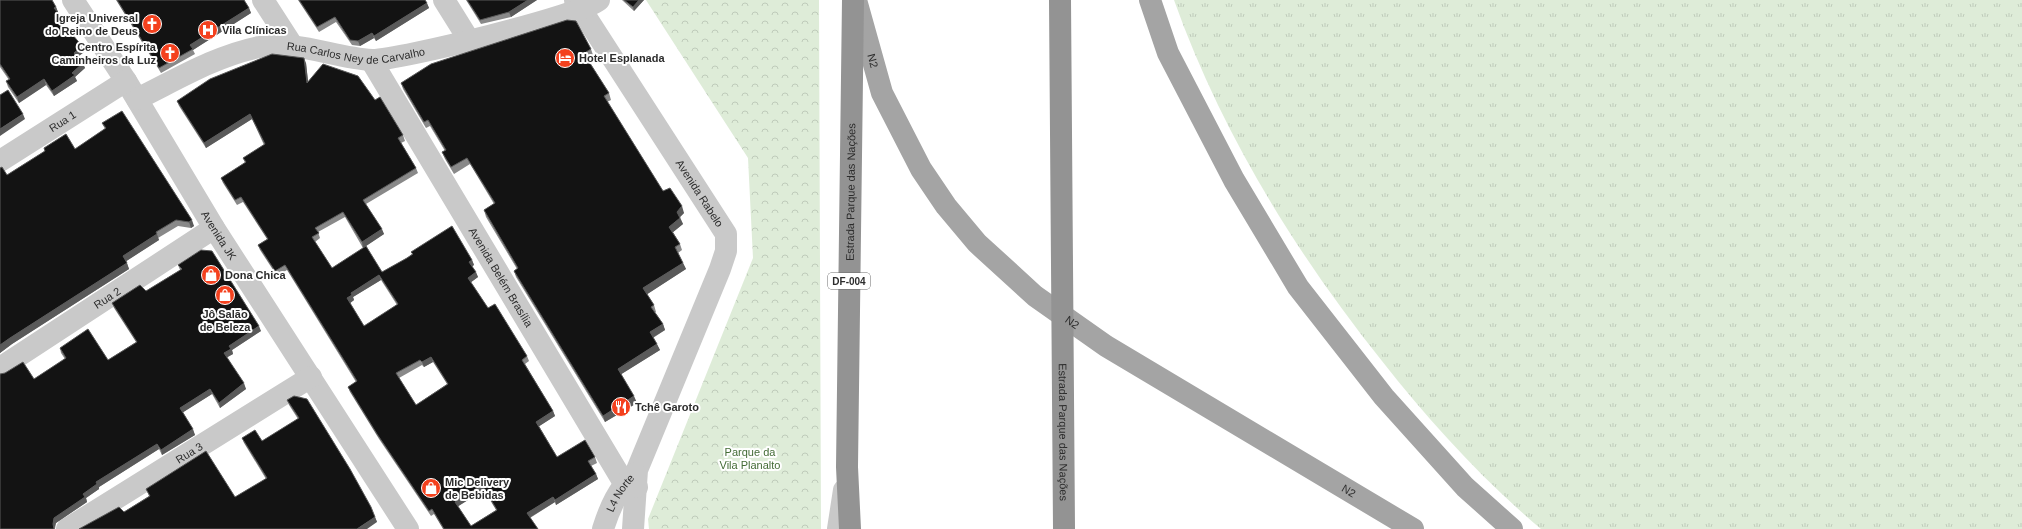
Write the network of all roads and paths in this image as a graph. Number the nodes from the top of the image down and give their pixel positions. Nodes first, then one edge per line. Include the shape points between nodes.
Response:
1 (74, 0) edge
2 (263, 0) edge
3 (444, 0) edge
4 (854, 0) edge
5 (1060, 0) edge
6 (1150, 0) edge
7 (585, 3) edge
8 (469, 40) junction
9 (292, 45) junction
10 (371, 60) junction
11 (131, 90) junction
12 (0, 161) edge
13 (214, 228) junction
14 (0, 368) edge
15 (312, 377) junction
16 (847, 467) junction
17 (633, 480) junction
18 (402, 527) edge
19 (67, 529) edge
20 (603, 529) edge
21 (632, 529) edge
22 (838, 529) edge
23 (850, 529) edge
24 (1064, 529) edge
25 (1413, 529) edge
26 (1512, 529) edge

1 - 11 street, Avenida JK
2 - 9 street
3 - 8 street
4 - 16 highway, Estrada Parque das Nações / DF-004
4 - 25 main road, N2 via 882,93 921,169 946,206 977,243 1035,296 1106,346
5 - 24 highway, Estrada Parque das Nações
6 - 26 main road via 1168,53 1234,180 1298,287 1384,397 1465,487
7 - 8 street, Rua Carlos Ney de Carvalho
7 - 17 street, Avenida Rabelo via 726,234 726,251 720,269
8 - 10 street, Rua Carlos Ney de Carvalho via 399,57
9 - 10 street, Rua Carlos Ney de Carvalho
9 - 11 street, Rua Carlos Ney de Carvalho via 259,47
10 - 17 street, Avenida Belém Brasília
11 - 12 street, Rua 1
11 - 13 street, Avenida JK
13 - 14 street, Rua 2
13 - 15 street, Avenida JK
15 - 18 street, Avenida JK
15 - 19 street, Rua 3
16 - 22 street
16 - 23 highway, Estrada Parque das Nações / DF-004
17 - 20 street, L4 Norte via 612,502
17 - 21 street, L4 Norte

